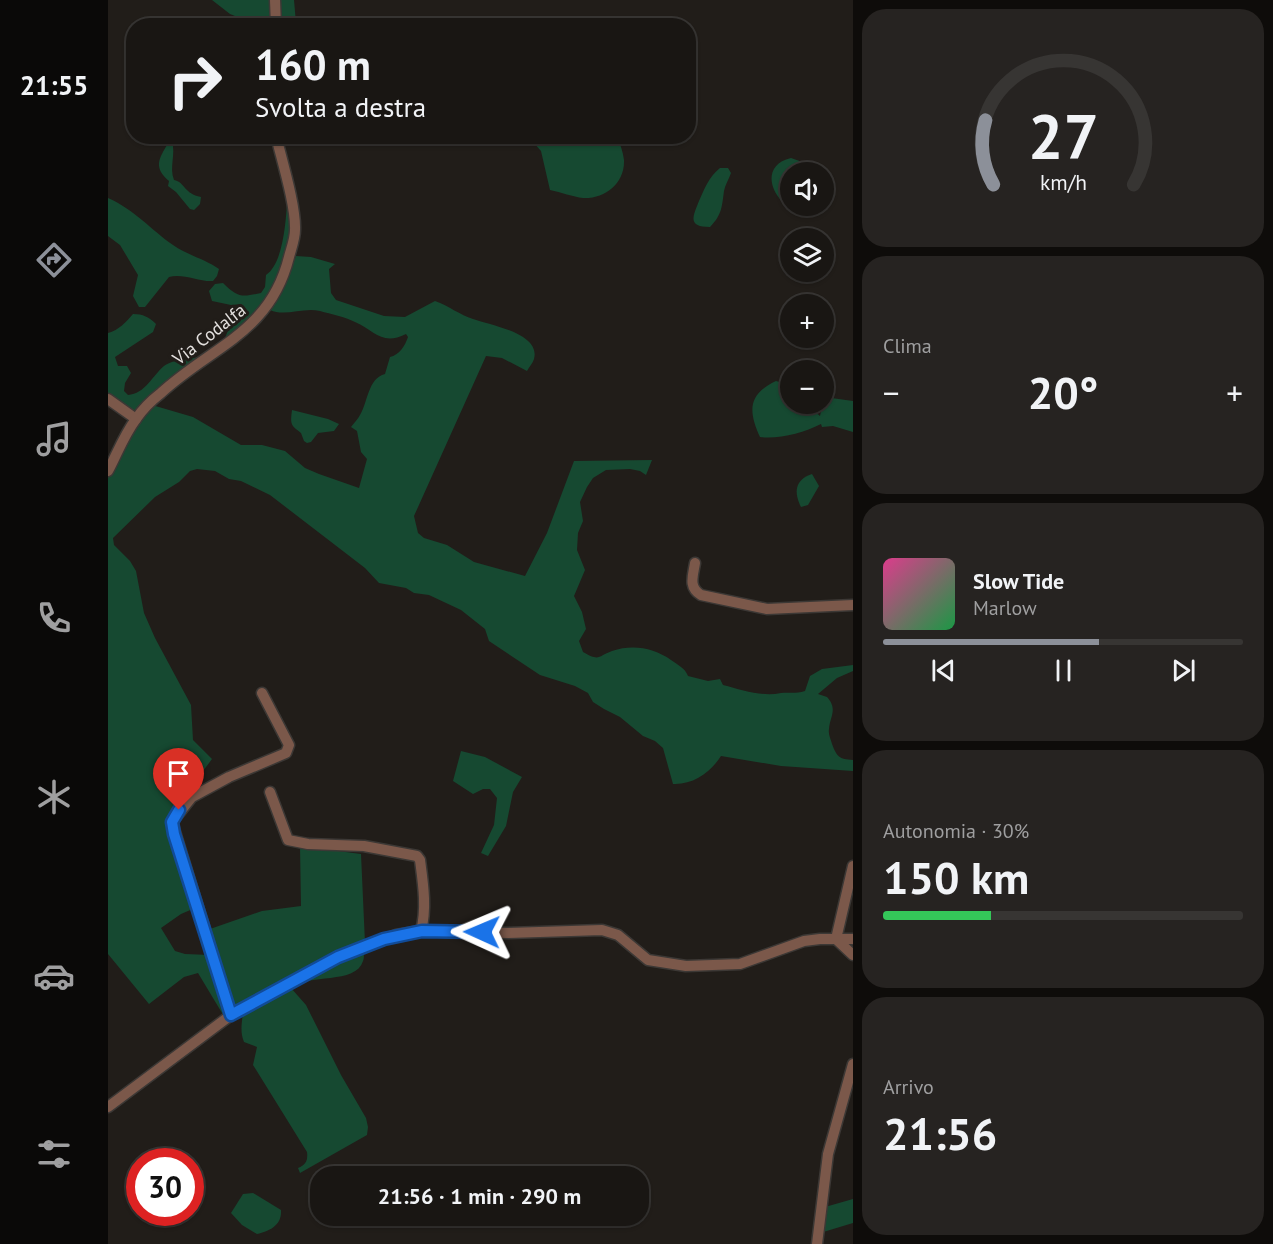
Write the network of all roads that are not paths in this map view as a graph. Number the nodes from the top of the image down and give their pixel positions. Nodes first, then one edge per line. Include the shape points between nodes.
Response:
1 (274, 0) edge
2 (275, 18) edge
3 (278, 144) edge
4 (108, 399) edge
5 (136, 419) junction
6 (108, 471) edge
7 (695, 563) dead end
8 (853, 605) edge
9 (262, 693) dead end
10 (270, 792) dead end
11 (853, 866) edge
12 (422, 931) junction
13 (836, 939) junction
14 (853, 939) edge
15 (853, 955) edge
16 (231, 1015) junction
17 (853, 1064) edge
18 (108, 1107) edge
19 (817, 1244) edge

1 - 2 street
3 - 5 street, Via Codalfa via 295,230 277,290 258,318 161,392
4 - 5 street
5 - 6 street, Via Codalfa
7 - 8 street via 691,584 701,595 767,609
9 - 16 street via 289,745 286,753 192,797 172,822
10 - 12 street via 288,840 364,846 417,856 423,885
11 - 13 street
12 - 13 street via 602,930 618,935 648,960 686,966 740,964 804,941
12 - 16 street via 355,949
13 - 14 street
13 - 15 street
16 - 18 street
17 - 19 street via 828,1154

